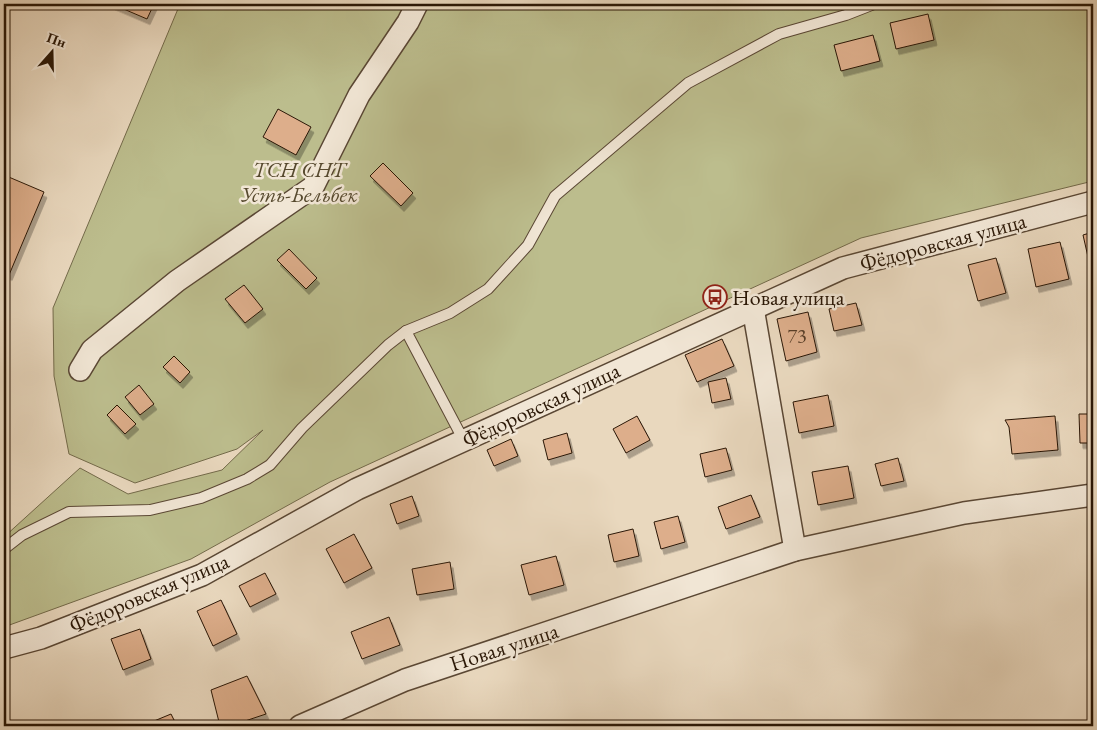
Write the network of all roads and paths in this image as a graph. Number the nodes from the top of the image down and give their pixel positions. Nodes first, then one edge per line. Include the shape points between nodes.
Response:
1 (417, 4) edge
2 (874, 4) edge
3 (1093, 202) edge
4 (754, 308) junction
5 (406, 331) junction
6 (80, 370) dead end
7 (464, 440) junction
8 (1093, 495) edge
9 (4, 549) edge
10 (796, 550) junction
11 (4, 648) edge
12 (300, 726) edge

1 - 6 street via 359,95 313,187 177,281 92,350
2 - 5 lane via 779,34 688,83 555,196 528,245 488,289 450,313
3 - 4 street, Фёдоровская улица via 843,268
4 - 7 street, Фёдоровская улица
4 - 10 street
5 - 7 lane
5 - 9 lane via 388,344 302,428 270,465 247,479 201,498 150,510 69,512 22,535
7 - 11 street, Фёдоровская улица via 357,489 202,575 41,638
8 - 10 street, Новая улица via 964,513
10 - 12 street, Новая улица via 405,680

